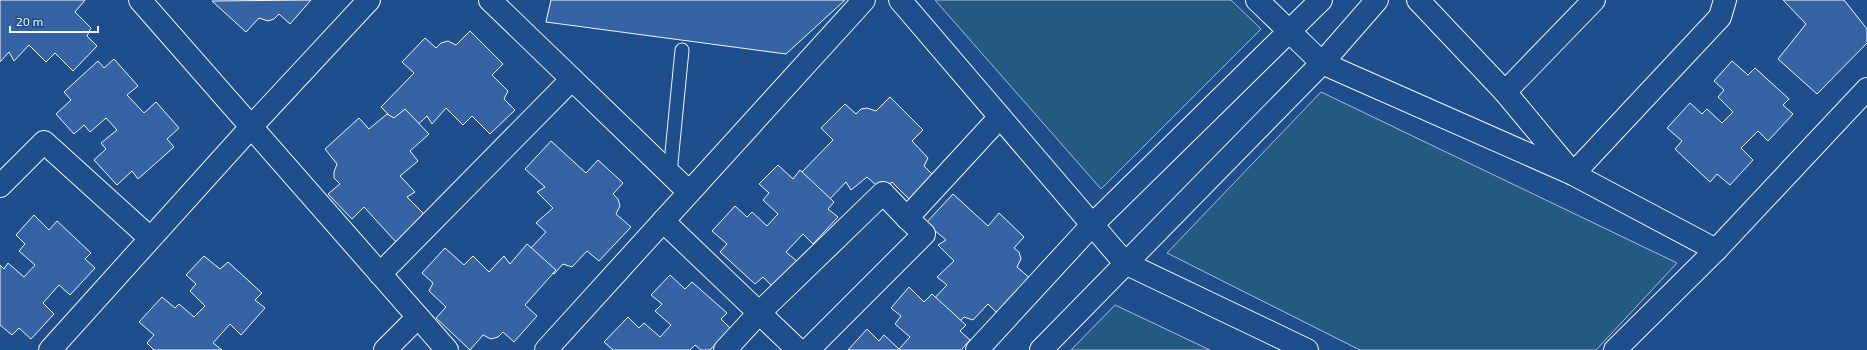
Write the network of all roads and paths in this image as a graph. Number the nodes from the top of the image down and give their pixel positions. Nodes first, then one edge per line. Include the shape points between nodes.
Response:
1 (140, 0) edge
2 (369, 0) edge
3 (490, 0) edge
4 (864, 0) edge
5 (900, 0) edge
6 (1257, 0) edge
7 (1321, 0) edge
8 (1377, 0) edge
9 (1418, 0) edge
10 (1594, 0) edge
11 (1725, 0) edge
12 (1290, 32) junction
13 (682, 50) dead end
14 (1322, 63) junction
15 (572, 79) junction
16 (1867, 89) edge
17 (1506, 92) junction
18 (1000, 118) junction
19 (251, 127) junction
20 (670, 173) junction
21 (1573, 174) junction
22 (0, 186) edge
23 (689, 192) junction
24 (907, 218) junction
25 (663, 221) junction
26 (1092, 225) junction
27 (150, 238) junction
28 (1716, 250) junction
29 (1125, 263) junction
30 (380, 274) junction
31 (759, 313) junction
32 (418, 317) junction
33 (50, 350) edge
34 (385, 350) edge
35 (447, 350) edge
36 (546, 350) edge
37 (725, 350) edge
38 (798, 350) edge
39 (808, 350) edge
40 (977, 350) edge
41 (1041, 350) edge
42 (1307, 350) edge
43 (1615, 350) edge

1 - 19 street
2 - 19 street
3 - 15 street
4 - 23 street
5 - 18 street
6 - 12 street
7 - 12 street
8 - 14 street
9 - 17 street
10 - 17 street
11 - 21 street via 1720,17
12 - 14 street
12 - 26 street
13 - 20 lane
14 - 21 street
14 - 29 street
15 - 20 street
15 - 30 street
16 - 28 street
17 - 21 street
18 - 24 street
18 - 26 street
19 - 27 street
19 - 30 street
20 - 23 street
21 - 28 street
22 - 27 street via 44,142
23 - 25 street
24 - 31 street via 883,193
24 - 39 street via 924,234
25 - 31 street
25 - 36 street
26 - 29 street
26 - 40 street
27 - 33 street
28 - 43 street
29 - 41 street
29 - 42 street
30 - 32 street
31 - 37 street
31 - 38 street
32 - 34 street
32 - 35 street

